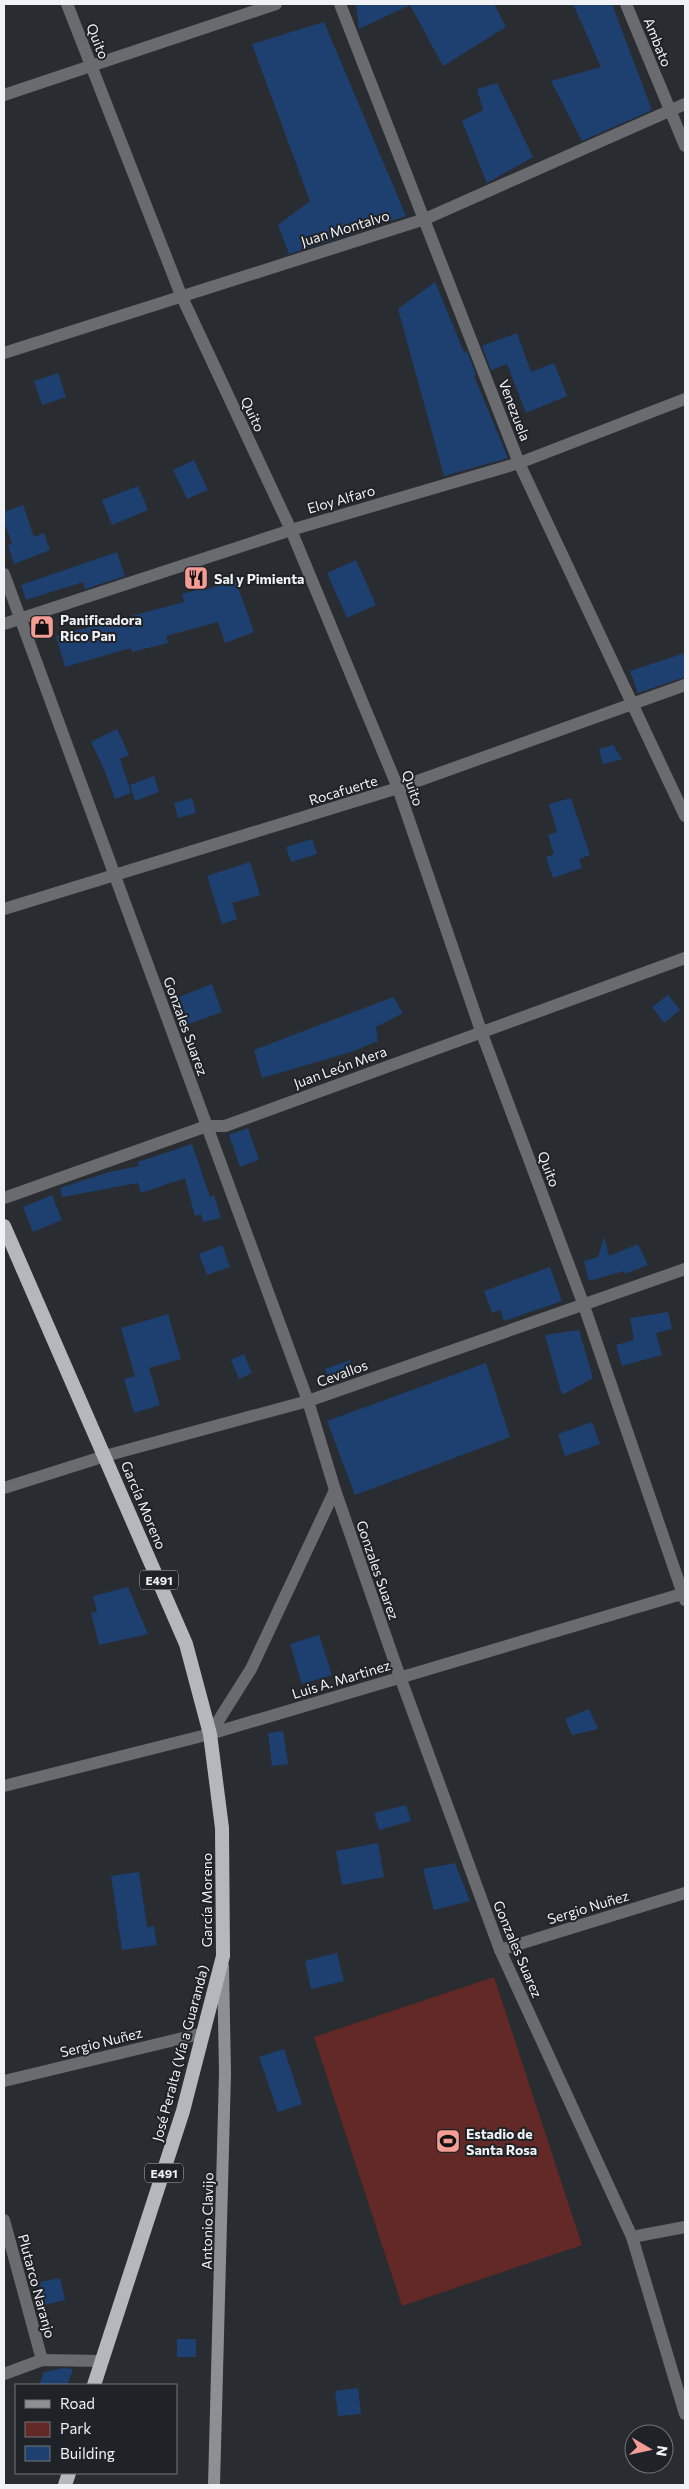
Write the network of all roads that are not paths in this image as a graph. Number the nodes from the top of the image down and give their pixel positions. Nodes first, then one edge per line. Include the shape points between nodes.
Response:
1 (67, 4) edge
2 (276, 4) edge
3 (340, 4) edge
4 (626, 4) edge
5 (92, 66) junction
6 (4, 95) edge
7 (685, 104) edge
8 (670, 112) junction
9 (685, 146) edge
10 (425, 219) junction
11 (181, 295) junction
12 (4, 353) edge
13 (685, 399) edge
14 (519, 462) junction
15 (291, 530) junction
16 (4, 574) edge
17 (21, 619) junction
18 (4, 624) edge
19 (685, 685) edge
20 (634, 704) junction
21 (398, 788) junction
22 (685, 816) edge
23 (115, 875) junction
24 (4, 908) edge
25 (685, 958) edge
26 (481, 1031) junction
27 (207, 1126) junction
28 (4, 1198) edge
29 (4, 1226) edge
30 (685, 1269) edge
31 (583, 1303) junction
32 (308, 1402) junction
33 (105, 1456) junction
34 (4, 1488) edge
35 (335, 1490) junction
36 (684, 1596) edge
37 (400, 1677) junction
38 (210, 1734) junction
39 (4, 1786) edge
40 (685, 1893) edge
41 (500, 1950) junction
42 (222, 1956) junction
43 (204, 2033) junction
44 (4, 2081) edge
45 (4, 2220) edge
46 (685, 2227) edge
47 (632, 2237) junction
48 (42, 2360) junction
49 (102, 2361) junction
50 (4, 2374) edge
51 (94, 2384) edge
52 (685, 2414) edge
53 (214, 2485) edge

1 - 5 street, Quito
2 - 5 street
3 - 10 street, Venezuela
4 - 8 street, Ambato
5 - 6 street
5 - 11 street, Quito
7 - 8 street, Juan Montalvo
8 - 9 street, Ambato
8 - 10 street, Juan Montalvo
10 - 11 street, Juan Montalvo
10 - 14 street, Venezuela
11 - 12 street, Juan Montalvo
11 - 15 street, Quito
13 - 14 street, Eloy Alfaro
14 - 15 street, Eloy Alfaro
14 - 20 street, Venezuela
15 - 17 street, Eloy Alfaro
15 - 21 street, Quito
16 - 17 street, Gonzales Suarez
17 - 18 street, Eloy Alfaro
17 - 23 street, Gonzales Suarez
19 - 20 street, Rocafuerte
20 - 21 street, Rocafuerte
20 - 22 street, Venezuela
21 - 23 street, Rocafuerte
21 - 26 street, Quito
23 - 24 street, Rocafuerte
23 - 27 street, Gonzales Suarez
25 - 26 street, Juan León Mera
26 - 27 street, Juan León Mera via 225,1126
26 - 31 street, Quito
27 - 28 street, Juan León Mera
27 - 32 street, Gonzales Suarez
29 - 33 highway, García Moreno / E491
30 - 31 street, Cevallos
31 - 32 street, Cevallos
31 - 36 street, Quito
32 - 33 street, Cevallos
32 - 35 street, Gonzales Suarez
33 - 34 street, Cevallos
33 - 38 highway, García Moreno / E491 via 186,1644
35 - 37 street, Gonzales Suarez
35 - 38 street via 251,1669
36 - 37 street, Luis A. Martinez
37 - 38 street, Luis A. Martinez
37 - 41 street, Gonzales Suarez
38 - 39 street, Luis A. Martinez
38 - 42 highway, García Moreno / E491 via 222,1828
40 - 41 street, Sergio Nuñez
41 - 47 street, Gonzales Suarez
42 - 43 highway, José Peralta (Vía a Guaranda) / E491
42 - 53 main road, Antonio Clavijo via 226,2073
43 - 44 street, Sergio Nuñez
43 - 49 highway, José Peralta (Vía a Guaranda) / E491 via 184,2111
45 - 48 street, Plutarco Naranjo
46 - 47 street
47 - 52 street, Gonzales Suarez
48 - 49 street
48 - 50 street
49 - 51 highway, José Peralta (Vía a Guaranda) / E491

